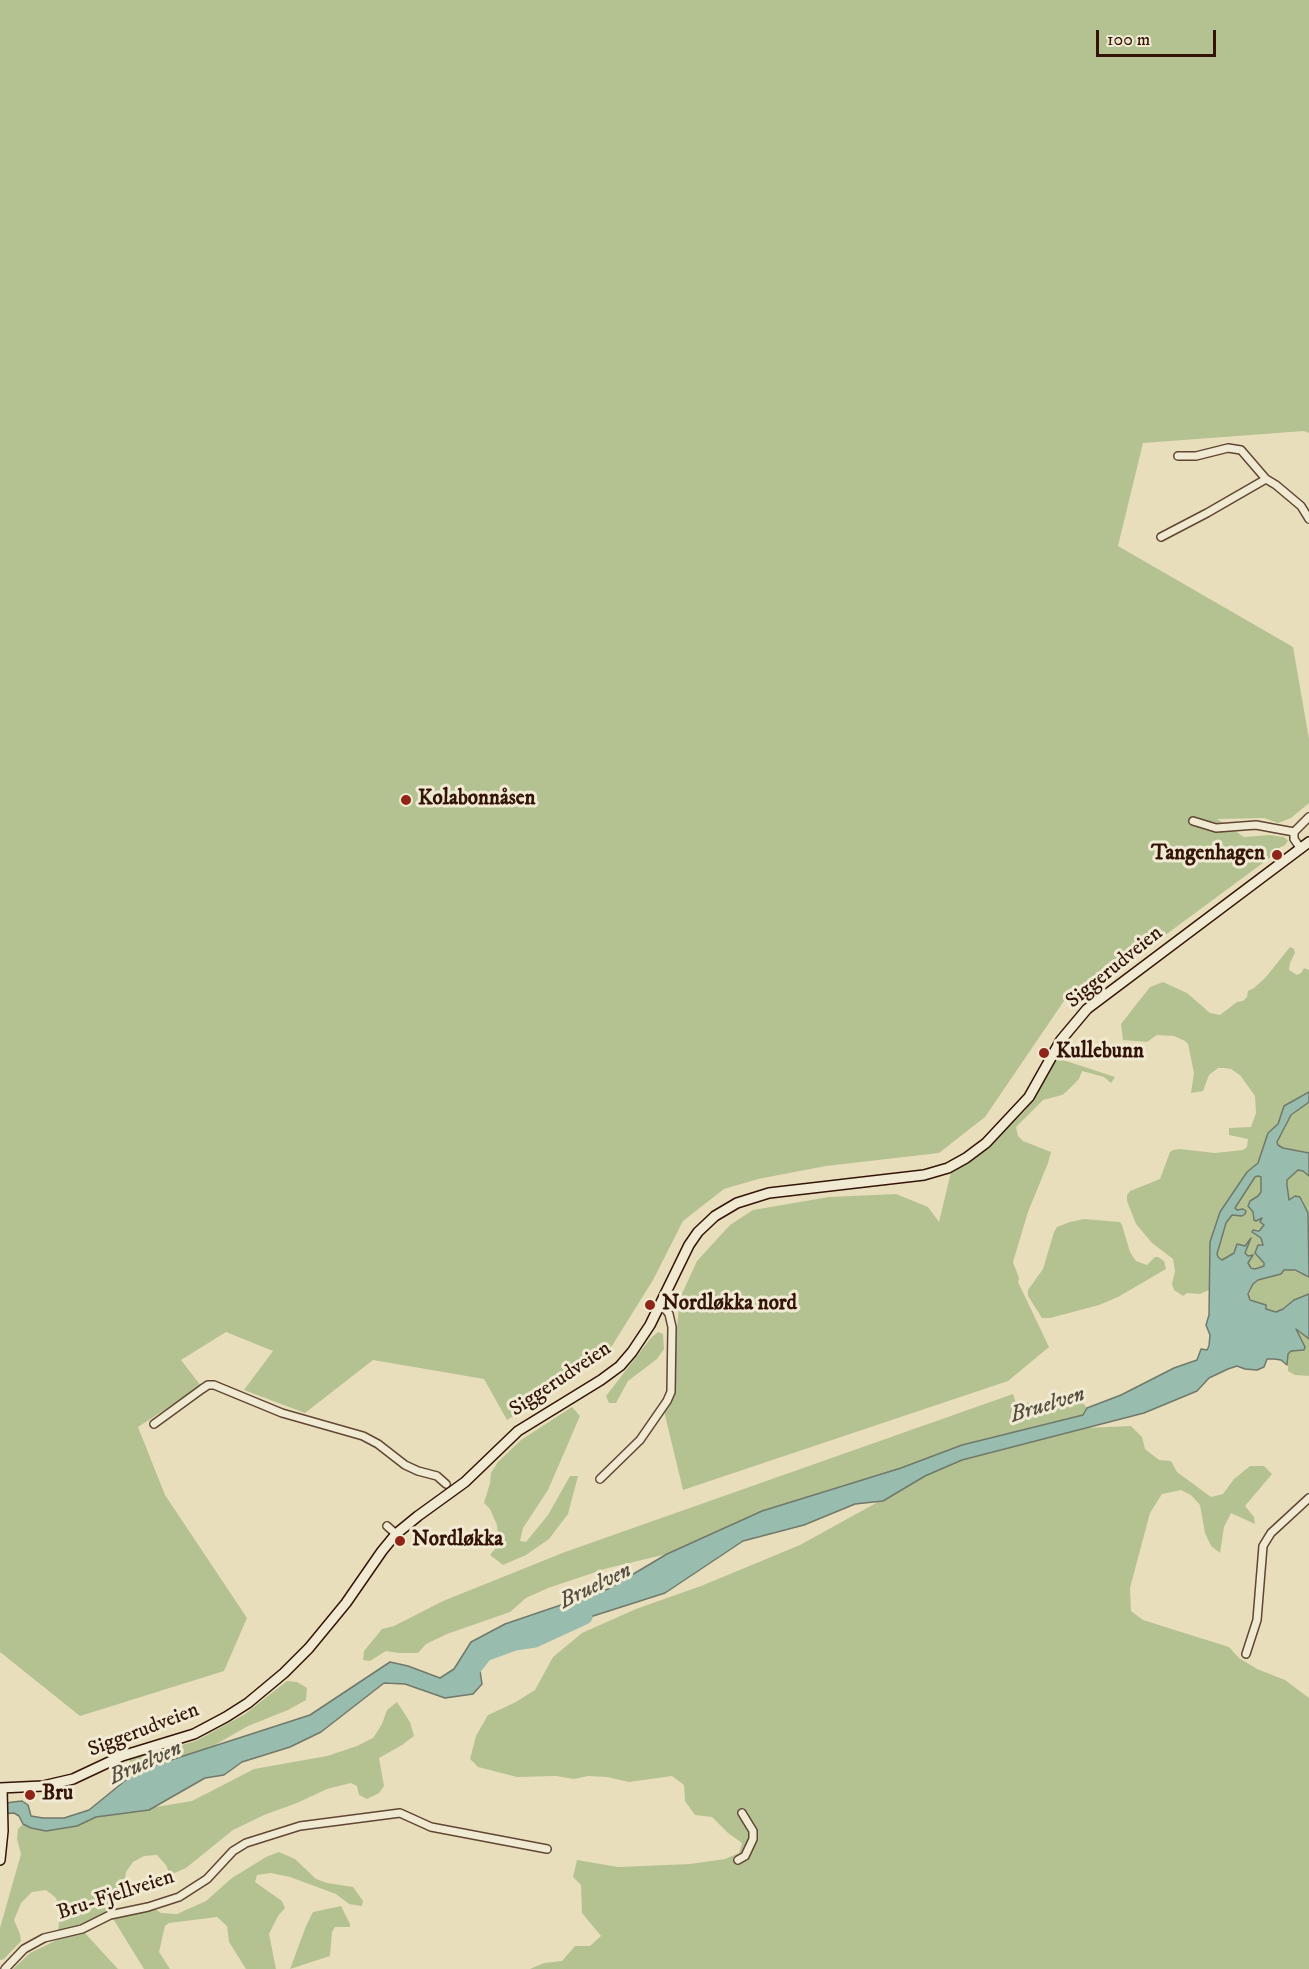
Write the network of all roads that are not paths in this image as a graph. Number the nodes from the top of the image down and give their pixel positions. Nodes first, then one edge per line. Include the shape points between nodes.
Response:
1 (1178, 456) dead end
2 (1266, 479) junction
3 (1309, 519) edge
4 (1161, 537) dead end
5 (1309, 817) edge
6 (1193, 821) dead end
7 (1294, 832) junction
8 (1309, 842) edge
9 (1301, 849) junction
10 (661, 1303) junction
11 (154, 1424) dead end
12 (600, 1479) dead end
13 (446, 1484) dead end
14 (1309, 1498) edge
15 (387, 1526) dead end
16 (396, 1534) junction
17 (1246, 1654) dead end
18 (1, 1788) edge
19 (742, 1813) dead end
20 (547, 1849) dead end
21 (0, 1860) edge
22 (738, 1860) dead end
23 (5, 1969) edge

1 - 2 street via 1235,448
2 - 3 street via 1301,506
2 - 4 street
5 - 7 street
6 - 7 street via 1216,828 1251,825
7 - 9 street
8 - 9 main road, Siggerudveien
9 - 10 main road, Siggerudveien via 1087,1010 1061,1040 1029,1097 986,1143 966,1158 924,1175 778,1191 737,1203 715,1216 694,1237
10 - 12 street via 672,1327 671,1392 640,1440
10 - 16 main road, Siggerudveien via 639,1342 614,1371 518,1431 465,1482
11 - 13 street via 208,1385 214,1385 282,1413 363,1436 405,1465 437,1476
14 - 17 street via 1271,1533 1263,1546 1257,1620
15 - 16 street
16 - 18 main road, Siggerudveien via 301,1657 231,1714 194,1734 122,1756 73,1779 43,1786
18 - 21 main road
19 - 22 street via 753,1831 753,1839 745,1856
20 - 23 street, Bru-Fjellveien via 431,1827 400,1813 300,1826 246,1843 207,1879 179,1897 44,1938 24,1949

